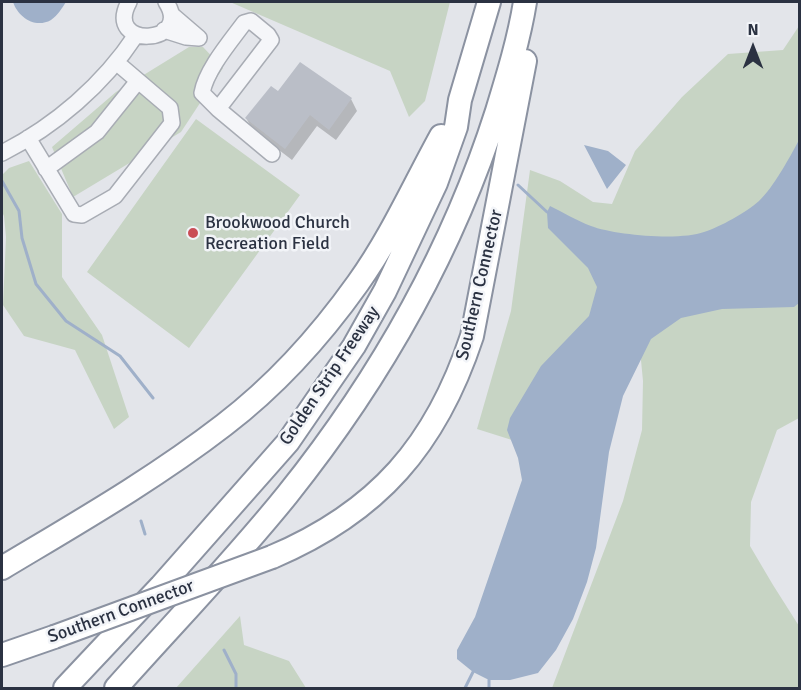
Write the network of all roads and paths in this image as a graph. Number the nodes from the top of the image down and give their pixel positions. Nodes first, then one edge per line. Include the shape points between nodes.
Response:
1 (129, 2) edge
2 (489, 2) edge
3 (525, 2) edge
4 (535, 2) edge
5 (168, 8) edge
6 (164, 30) junction
7 (136, 35) junction
8 (200, 38) junction
9 (221, 56) junction
10 (116, 62) junction
11 (138, 81) junction
12 (460, 100) junction
13 (218, 109) junction
14 (28, 138) junction
15 (2, 153) edge
16 (272, 154) dead end
17 (46, 169) junction
18 (2, 568) edge
19 (2, 655) edge
20 (65, 688) edge
21 (116, 688) edge

1 - 7 street via 124,15
2 - 12 highway, Golden Strip Freeway
3 - 21 highway, Golden Strip Freeway via 506,82 473,180 397,338 361,395 286,496
4 - 19 highway, Southern Connector, bridge via 472,336 445,405 410,456 364,505 313,539
5 - 6 street via 169,23
5 - 8 street
6 - 7 street via 146,38
6 - 8 street
7 - 10 street
8 - 9 street
9 - 13 street via 202,93
9 - 13 street via 244,23 251,21 271,40
10 - 11 street
10 - 14 street via 80,100
11 - 17 street via 97,132
11 - 17 street via 170,108 172,123 115,196 82,215 74,214
12 - 18 highway via 395,225 359,283 274,382 175,461
12 - 20 highway, Golden Strip Freeway via 456,127 436,183 354,346 288,442
13 - 16 street
14 - 15 street
14 - 17 street

